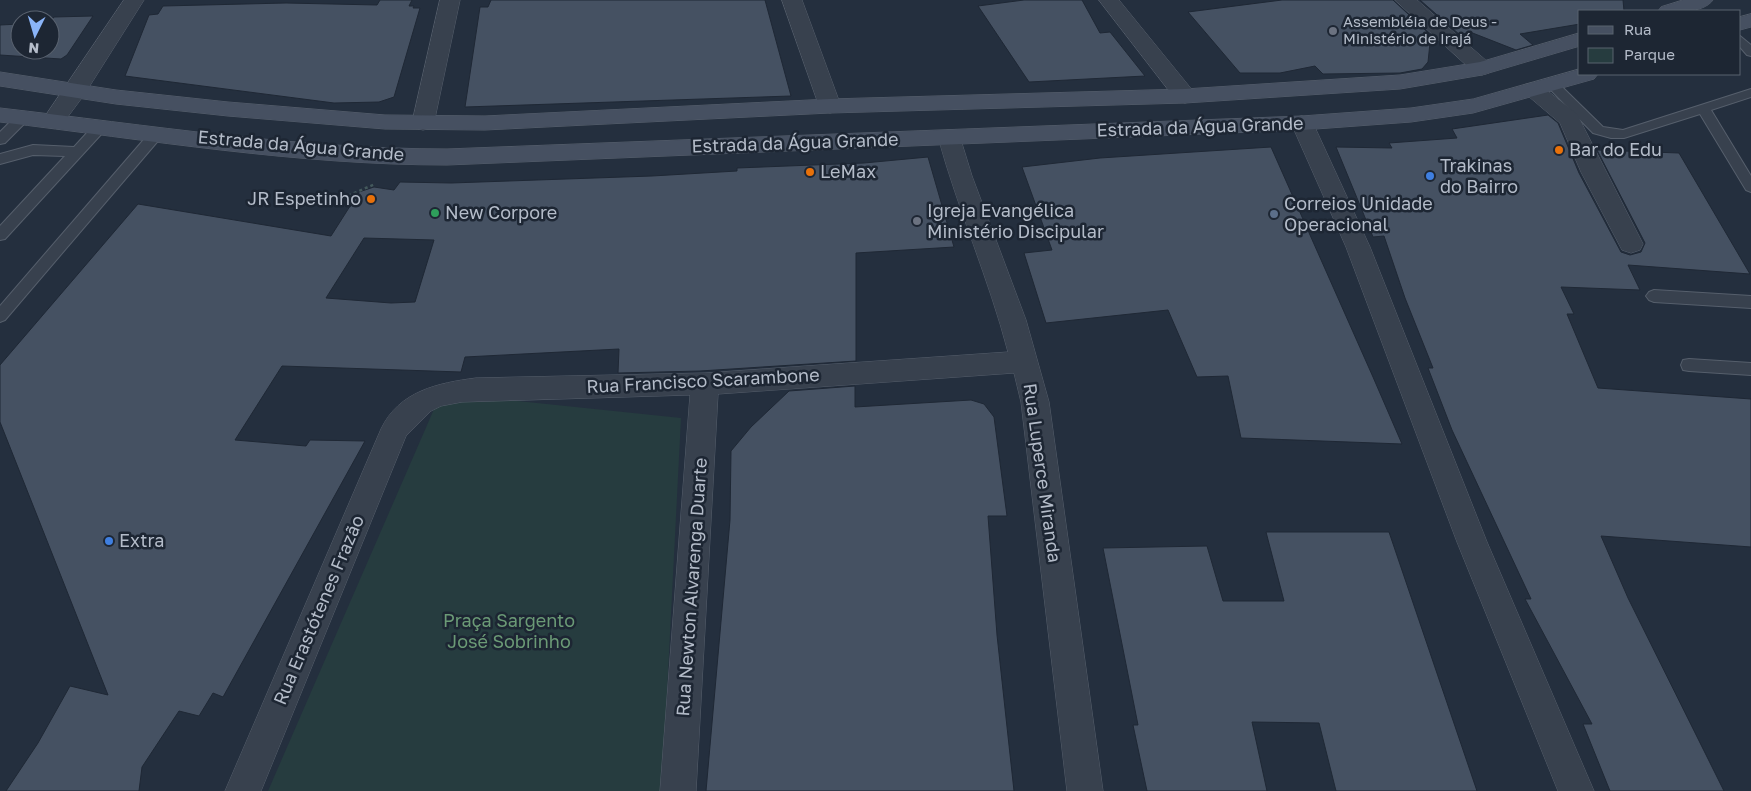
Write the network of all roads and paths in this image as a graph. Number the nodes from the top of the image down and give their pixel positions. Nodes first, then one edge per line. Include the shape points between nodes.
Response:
1 (134, 0) edge
2 (450, 0) edge
3 (792, 0) edge
4 (1109, 0) edge
5 (1405, 0) edge
6 (1700, 0) edge
7 (1671, 10) edge
8 (1578, 40) edge
9 (1741, 41) edge
10 (1751, 52) edge
11 (1482, 68) junction
12 (1584, 75) edge
13 (0, 79) edge
14 (1543, 88) junction
15 (76, 90) junction
16 (1751, 93) edge
17 (1185, 96) junction
18 (830, 106) junction
19 (1703, 108) junction
20 (228, 109) junction
21 (11, 116) edge
22 (53, 121) junction
23 (423, 123) junction
24 (1302, 123) junction
25 (101, 126) junction
26 (158, 132) junction
27 (949, 137) junction
28 (205, 138) junction
29 (0, 140) edge
30 (77, 152) junction
31 (0, 159) edge
32 (1751, 187) edge
33 (0, 235) edge
34 (1631, 244) dead end
35 (1654, 296) dead end
36 (1751, 302) edge
37 (0, 316) edge
38 (1024, 362) junction
39 (1689, 365) dead end
40 (1751, 369) edge
41 (705, 384) junction
42 (395, 429) joint
43 (243, 791) edge
44 (678, 791) edge
45 (1085, 791) edge
46 (1576, 791) edge

1 - 15 street
2 - 23 street
3 - 18 street
4 - 17 street
5 - 11 street
6 - 7 main road
8 - 11 main road, Estrada da Água Grande
9 - 10 lane
11 - 17 main road, Estrada da Água Grande via 1400,82
12 - 14 main road, Estrada da Água Grande
13 - 15 main road, Estrada da Água Grande
14 - 19 lane via 1598,130 1611,134 1624,134
14 - 24 main road, Estrada da Água Grande via 1464,108
14 - 34 street via 1569,119
15 - 20 main road, Estrada da Água Grande
15 - 22 street
16 - 19 lane
17 - 18 main road, Estrada da Água Grande
18 - 23 main road, Estrada da Água Grande via 485,123
19 - 32 lane
20 - 23 main road, Estrada da Água Grande
20 - 28 main road
21 - 22 main road, Estrada da Água Grande
21 - 29 lane
22 - 25 main road, Estrada da Água Grande
24 - 27 main road, Estrada da Água Grande
24 - 46 street via 1358,247 1472,542
25 - 26 main road, Estrada da Água Grande
25 - 30 lane
26 - 28 main road, Estrada da Água Grande
26 - 37 lane
27 - 28 main road, Estrada da Água Grande via 437,157 359,155
27 - 38 street, Rua Luperce Miranda via 1013,320
30 - 31 lane via 33,150
30 - 33 lane
35 - 36 lane
38 - 41 street, Rua Francisco Scarambone
38 - 45 street, Rua Luperce Miranda via 1035,402
39 - 40 lane
41 - 42 street, Rua Francisco Scarambone via 476,388 441,393 420,402
41 - 44 street, Rua Newton Alvarenga Duarte
42 - 43 street, Rua Erastótenes Frazão

